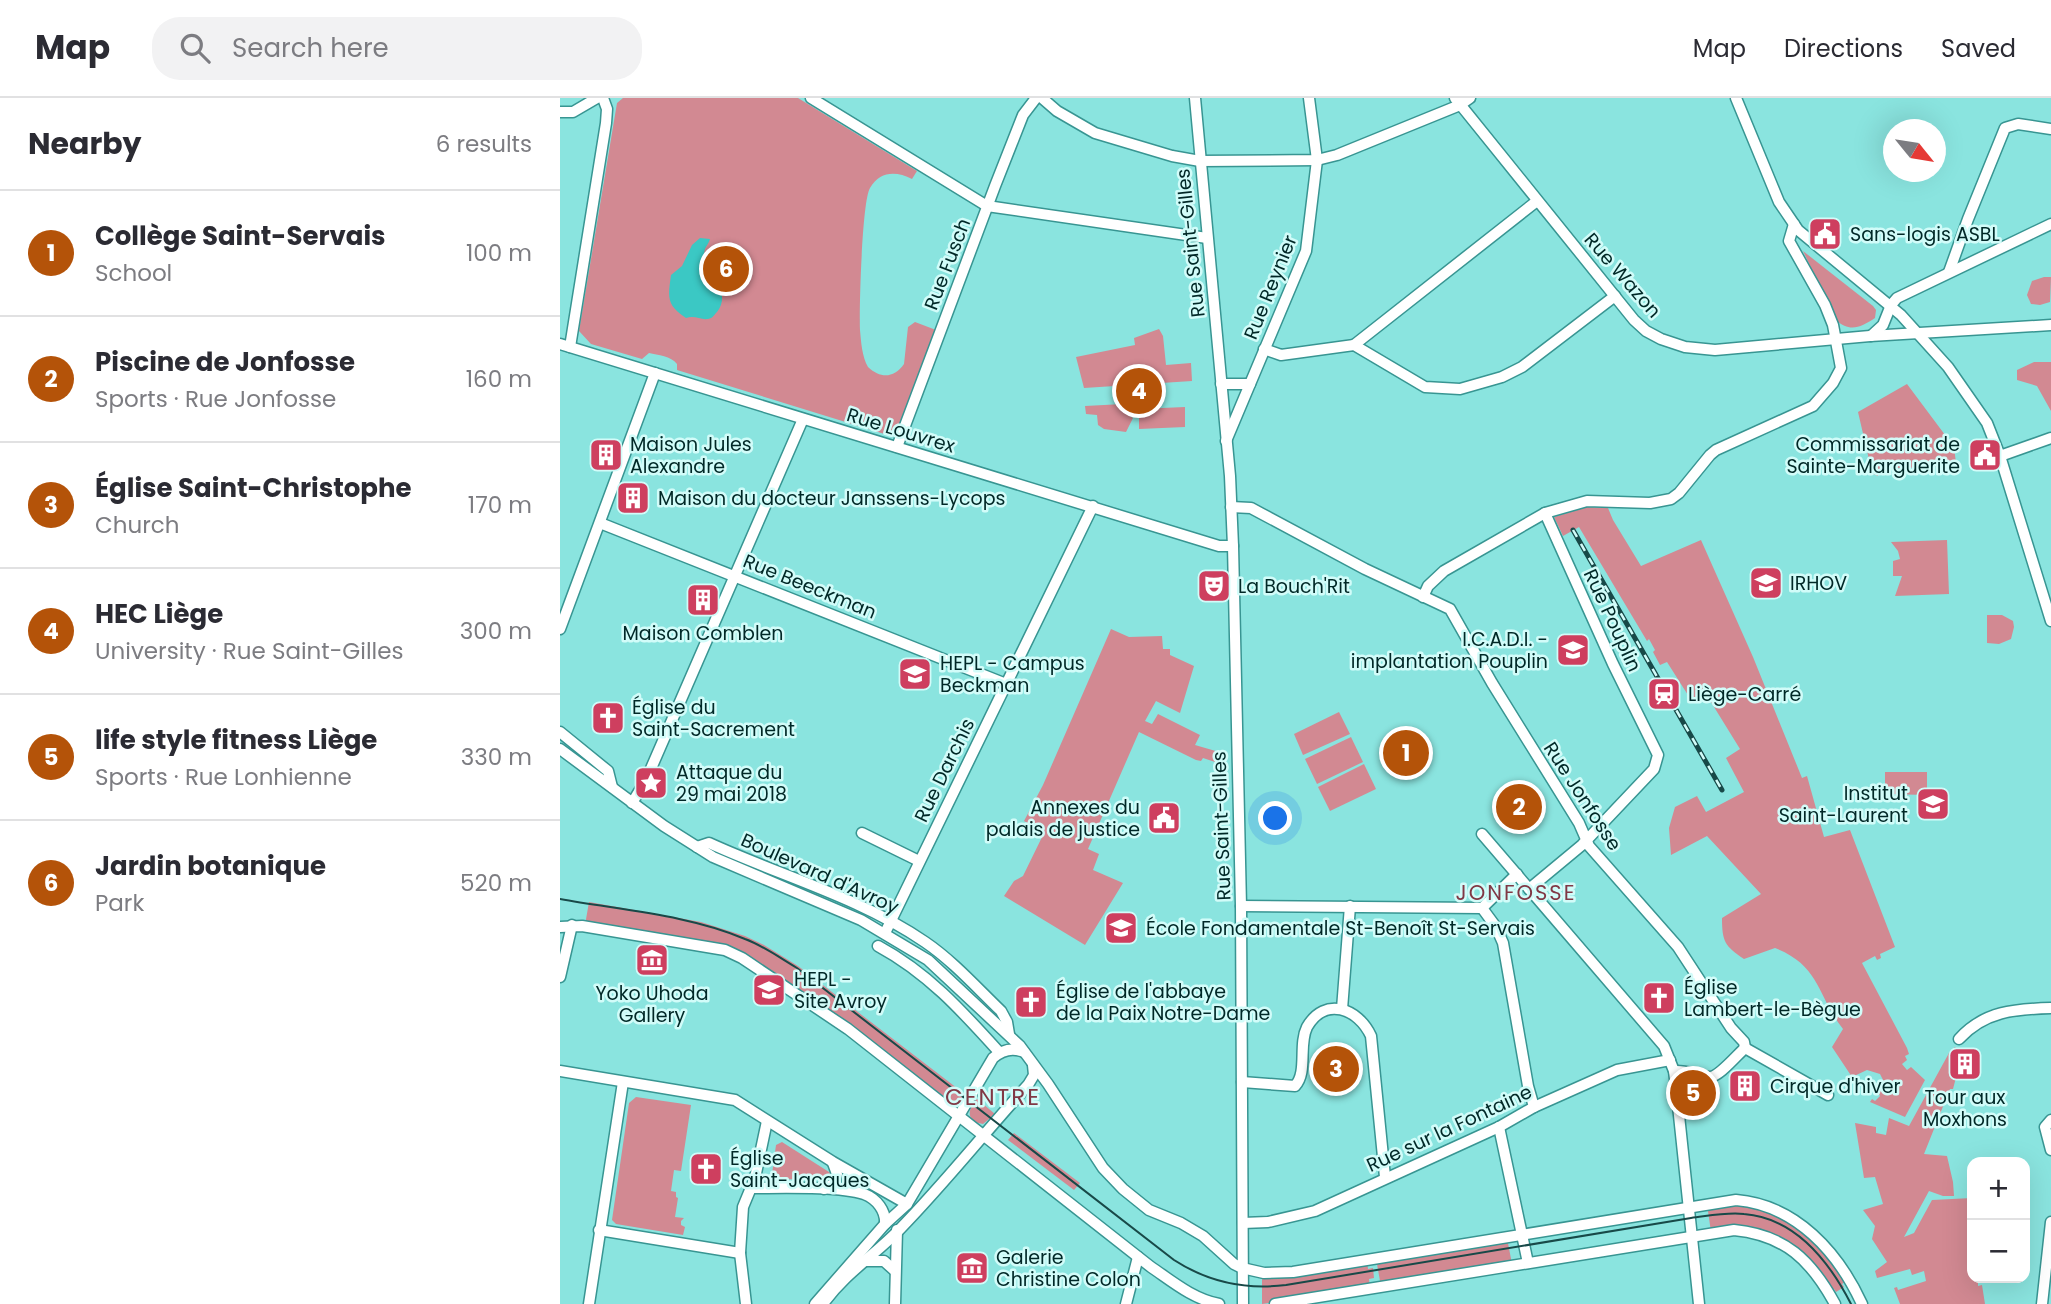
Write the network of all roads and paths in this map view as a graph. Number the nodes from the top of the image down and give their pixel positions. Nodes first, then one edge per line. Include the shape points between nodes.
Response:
1 (597, 98) edge
2 (603, 98) edge
3 (811, 98) edge
4 (1036, 98) edge
5 (1042, 98) edge
6 (1195, 98) edge
7 (1309, 98) edge
8 (1470, 98) edge
9 (1736, 98) edge
10 (1457, 102) edge
11 (560, 113) edge
12 (2051, 129) edge
13 (1317, 160) junction
14 (1200, 161) junction
15 (1537, 201) junction
16 (987, 206) junction
17 (1794, 224) junction
18 (2051, 224) edge
19 (1207, 238) junction
20 (1949, 272) junction
21 (1615, 296) junction
22 (1891, 305) junction
23 (2051, 325) edge
24 (1920, 335) junction
25 (1870, 337) junction
26 (1836, 340) junction
27 (565, 345) edge
28 (1354, 345) junction
29 (1264, 349) junction
30 (655, 373) junction
31 (1221, 384) junction
32 (1250, 384) junction
33 (803, 419) junction
34 (2051, 438) edge
35 (1226, 441) junction
36 (897, 447) junction
37 (2000, 456) junction
38 (1093, 506) junction
39 (1231, 508) junction
40 (1545, 513) junction
41 (600, 523) junction
42 (1233, 546) junction
43 (734, 575) junction
44 (1423, 597) junction
45 (2051, 621) edge
46 (560, 629) edge
47 (1006, 684) junction
48 (560, 732) edge
49 (560, 749) edge
50 (612, 787) junction
51 (632, 803) junction
52 (862, 833) dead end
53 (1482, 834) dead end
54 (1587, 838) junction
55 (697, 847) junction
56 (919, 861) junction
57 (1517, 874) junction
58 (1530, 889) junction
59 (1241, 906) junction
60 (1350, 906) junction
61 (1482, 908) junction
62 (891, 922) junction
63 (572, 925) junction
64 (560, 927) edge
65 (885, 933) junction
66 (878, 946) dead end
67 (560, 977) edge
68 (2051, 1008) edge
69 (1342, 1009) junction
70 (1009, 1035) junction
71 (1959, 1040) dead end
72 (1745, 1048) junction
73 (999, 1052) junction
74 (1028, 1056) junction
75 (1670, 1060) junction
76 (560, 1071) edge
77 (1674, 1071) junction
78 (623, 1082) junction
79 (1242, 1082) junction
80 (1828, 1095) dead end
81 (1534, 1107) junction
82 (959, 1117) junction
83 (2051, 1120) edge
84 (767, 1121) junction
85 (1499, 1126) junction
86 (983, 1136) junction
87 (2051, 1150) edge
88 (833, 1162) junction
89 (1385, 1177) junction
90 (752, 1188) junction
91 (824, 1190) junction
92 (907, 1203) junction
93 (1689, 1206) junction
94 (2051, 1222) edge
95 (1243, 1223) junction
96 (885, 1224) junction
97 (600, 1230) junction
98 (896, 1233) junction
99 (1523, 1233) junction
100 (1692, 1236) junction
101 (740, 1253) junction
102 (1139, 1257) junction
103 (864, 1261) junction
104 (1528, 1263) junction
105 (1242, 1268) junction
106 (894, 1270) junction
107 (589, 1304) edge
108 (746, 1304) edge
109 (814, 1304) edge
110 (823, 1304) edge
111 (895, 1304) edge
112 (1126, 1304) edge
113 (1219, 1304) edge
114 (1243, 1304) edge
115 (1275, 1304) edge
116 (1699, 1304) edge
117 (1835, 1304) edge
118 (1862, 1304) edge
119 (2042, 1304) edge

1 - 11 street via 573,112
2 - 27 street via 606,123
3 - 16 street
4 - 16 street, Rue Fusch via 1023,115
5 - 14 street via 1096,134
6 - 14 street, Rue Saint-Gilles
7 - 13 street, Rue Reynier
8 - 10 street
9 - 17 street via 1779,202
10 - 13 street
10 - 15 street, Rue Wazon
12 - 20 street via 2005,128
13 - 14 street
13 - 29 street, Rue Reynier via 1306,251
14 - 19 street, Rue Saint-Gilles
15 - 21 street, Rue Wazon
15 - 28 street
16 - 19 street
16 - 36 street, Rue Fusch
17 - 22 street
17 - 26 street via 1789,241 1825,305
18 - 20 street
19 - 31 street, Rue Saint-Gilles
20 - 22 street
21 - 26 street, Rue Wazon via 1646,331 1685,347 1715,350
21 - 28 street via 1522,367 1460,389 1425,387
22 - 24 street
22 - 25 street via 1883,325
23 - 24 street, Rue Wazon
24 - 25 street, Rue Wazon
24 - 37 street via 1987,423
25 - 26 street, Rue Wazon
26 - 40 street via 1841,368 1822,398 1710,455 1671,499 1587,501
27 - 30 street, Rue Louvrex
28 - 29 street via 1281,355
29 - 32 street, Rue Reynier
30 - 33 street, Rue Louvrex
30 - 41 street
31 - 32 street
31 - 35 street, Rue Saint-Gilles
32 - 35 street, Rue Reynier
33 - 36 street, Rue Louvrex
33 - 43 street
34 - 37 street
35 - 39 street, Rue Saint-Gilles
36 - 38 street, Rue Louvrex
37 - 45 street
38 - 42 street, Rue Louvrex via 1219,546
38 - 47 street, Rue Darchis
39 - 42 street, Rue Saint-Gilles
39 - 44 street, Rue Jonfosse via 1251,508
40 - 44 street via 1444,571
40 - 54 street, Rue Pouplin via 1658,755 1654,769
41 - 43 street, Rue Beeckman
41 - 46 street
42 - 59 street, Rue Saint-Gilles
43 - 47 street, Rue Beeckman
43 - 51 street
44 - 54 street, Rue Jonfosse via 1450,609
47 - 56 street, Rue Darchis
48 - 50 street, Boulevard d'Avroy via 608,771
49 - 50 street, Boulevard d'Avroy
50 - 51 street, Boulevard d'Avroy
51 - 55 street, Boulevard d'Avroy
52 - 56 street
53 - 57 street
54 - 58 street, Rue Pouplin
54 - 72 street, Rue Jonfosse via 1589,846 1678,947
55 - 62 street, Boulevard d'Avroy via 709,843
55 - 65 street, Boulevard d'Avroy
56 - 62 street, Rue Darchis
57 - 58 street
57 - 61 street
58 - 75 street via 1664,1046
59 - 60 street
59 - 79 street, Rue Saint-Gilles
60 - 61 street
60 - 69 street
61 - 81 street via 1503,943
62 - 65 street, Rue Darchis
62 - 70 street, Boulevard d'Avroy via 927,944 1001,1011
63 - 64 street
63 - 67 street
63 - 82 street via 734,954 848,1029
65 - 70 street, Boulevard d'Avroy via 928,960
66 - 73 street via 916,968
68 - 71 street via 1996,1013 1972,1025
69 - 79 street via 1320,1013 1307,1028 1295,1086
69 - 89 street via 1360,1018 1372,1043
70 - 74 street, Boulevard d'Avroy
72 - 77 street via 1716,1076
72 - 80 street
73 - 74 street via 1011,1049
73 - 82 street
74 - 86 street via 1034,1069 1032,1080
74 - 105 street, Boulevard d'Avroy via 1103,1168 1123,1189 1149,1210 1203,1236
75 - 77 street
75 - 81 street, Rue sur la Fontaine via 1617,1070
76 - 78 street
77 - 93 street
78 - 84 street via 735,1100
78 - 97 street
79 - 95 street, Rue Saint-Gilles
81 - 85 street, Rue sur la Fontaine
82 - 86 street
82 - 92 street
83 - 87 street via 2045,1127
84 - 88 street
84 - 90 street
85 - 89 street, Rue sur la Fontaine
85 - 99 street
86 - 98 street
86 - 102 street
88 - 91 street via 835,1183
88 - 92 street
89 - 95 street, Rue sur la Fontaine via 1315,1211
90 - 91 street
90 - 101 street via 743,1208
91 - 96 street via 869,1197 882,1208
92 - 96 street
92 - 98 street
93 - 99 street
93 - 100 street
93 - 118 street via 1736,1200 1786,1214 1825,1246
94 - 119 street
95 - 105 street, Rue Saint-Gilles
96 - 109 street
97 - 101 street
97 - 107 street
98 - 103 street
98 - 106 street
99 - 104 street
99 - 105 street via 1283,1273
100 - 104 street
100 - 116 street
100 - 117 street via 1734,1230 1775,1239 1806,1262
101 - 108 street
102 - 112 street
102 - 113 street via 1185,1291
103 - 106 street via 884,1261
103 - 110 street
104 - 115 street
105 - 114 street
106 - 111 street

